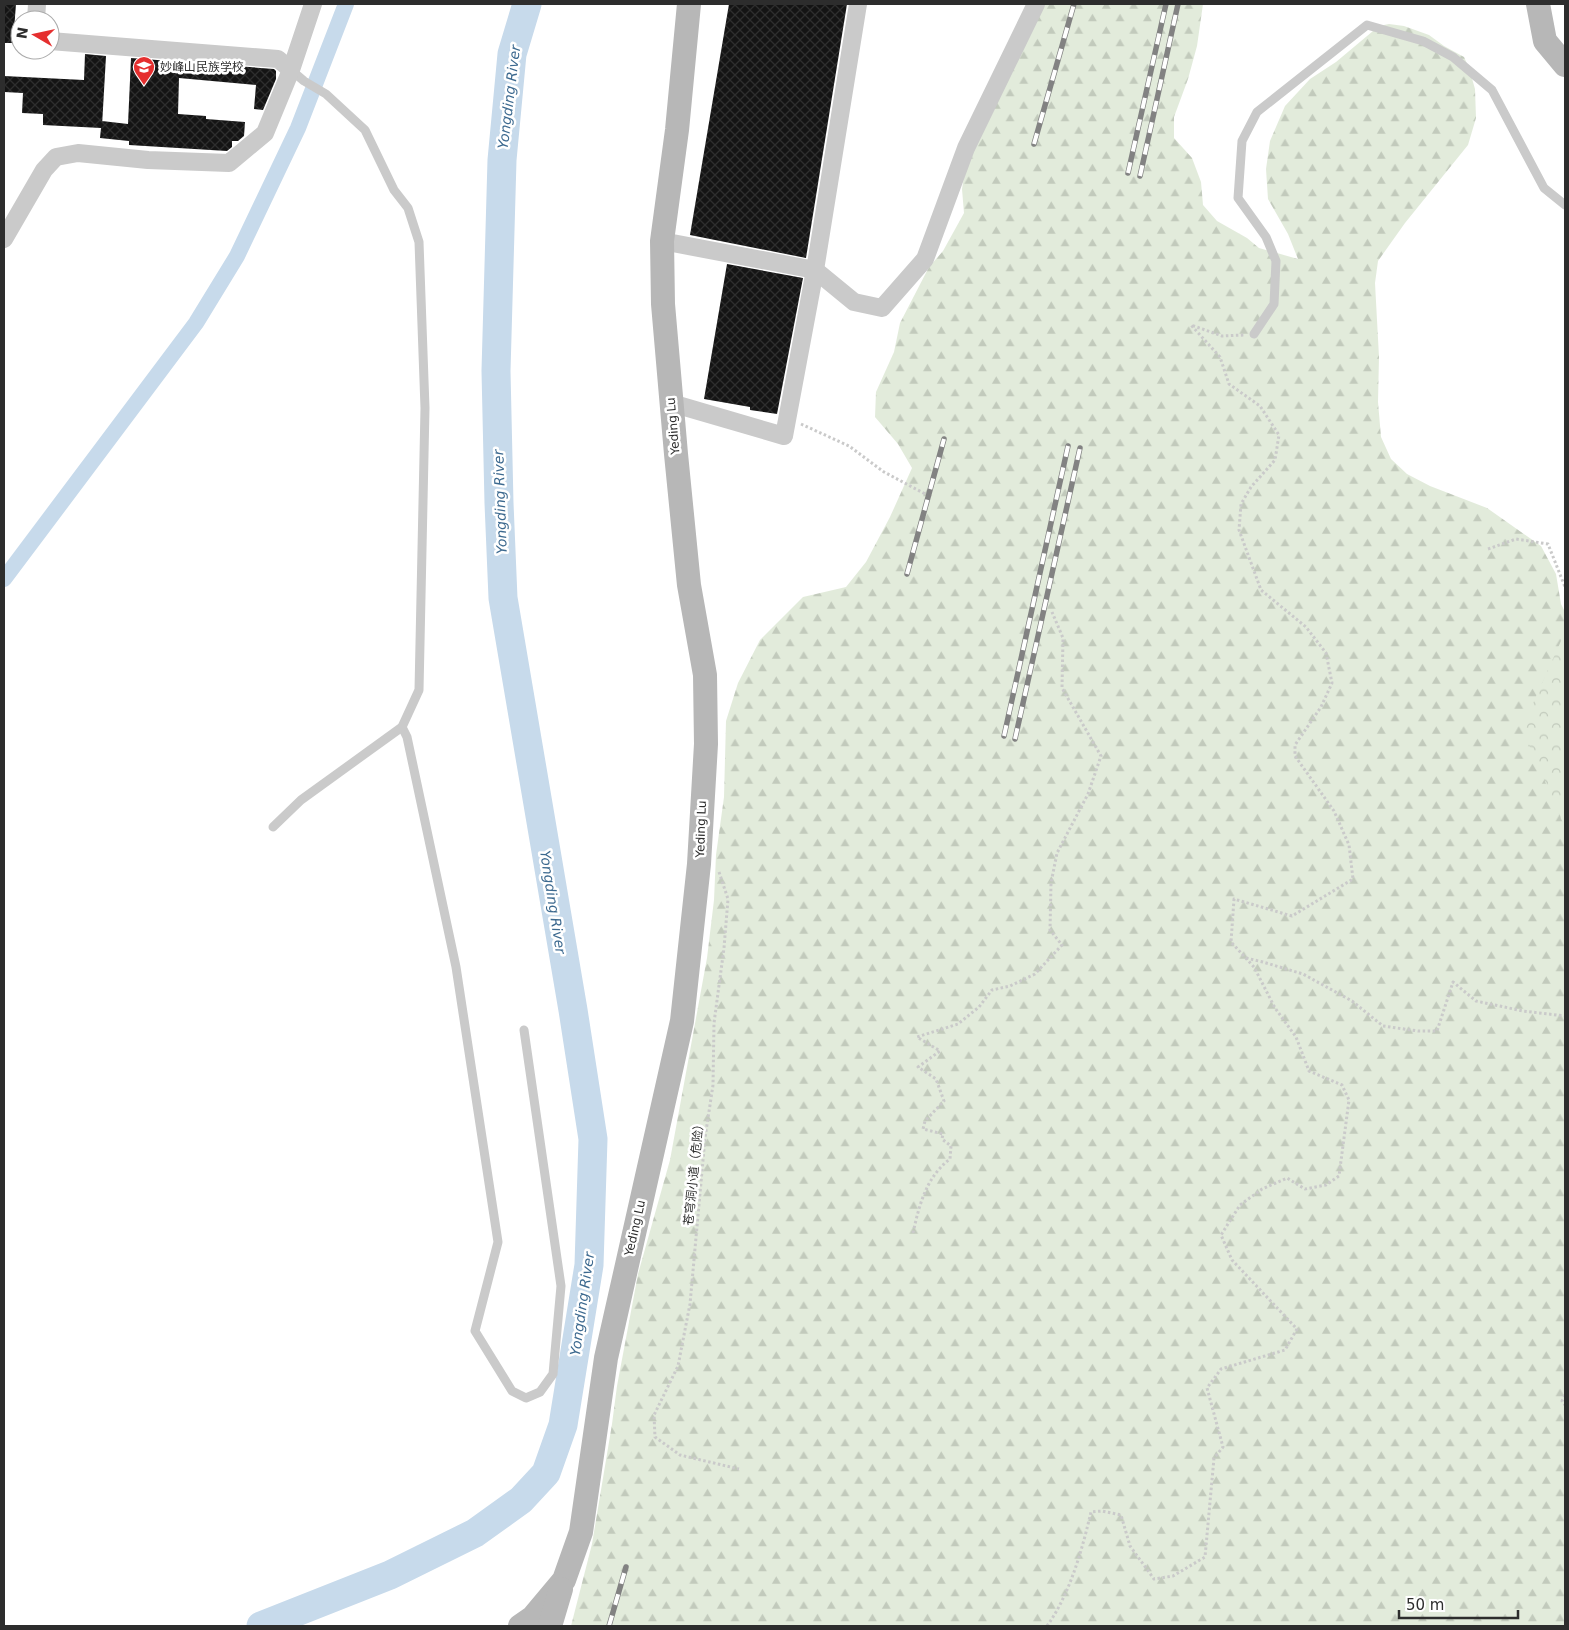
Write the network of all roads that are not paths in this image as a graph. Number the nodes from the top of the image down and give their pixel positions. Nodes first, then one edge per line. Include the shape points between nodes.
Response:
1 (313, 4) edge
2 (689, 4) edge
3 (858, 4) edge
4 (1036, 4) edge
5 (1538, 4) edge
6 (60, 42) edge
7 (1565, 65) edge
8 (298, 76) junction
9 (1565, 205) edge
10 (4, 239) edge
11 (662, 241) junction
12 (815, 270) junction
13 (1254, 334) road end
14 (671, 403) junction
15 (402, 727) junction
16 (274, 827) dead end
17 (524, 1030) dead end
18 (564, 1580) junction
19 (520, 1626) edge
20 (550, 1626) edge

1 - 8 street
2 - 11 main road, Yeding Lu via 678,130
3 - 12 street
4 - 12 street via 966,148 925,260 882,308 854,302
5 - 7 main road via 1545,41
6 - 8 street via 278,59
8 - 10 street via 265,134 229,163 78,153 56,157 44,170
8 - 15 lane via 326,94 365,130 394,190 408,208 419,242 425,408 419,690
9 - 13 lane via 1544,188 1492,90 1453,57 1423,41 1367,24 1257,112 1242,141 1238,198 1266,237 1276,261 1274,304
11 - 12 street
11 - 14 main road, Yeding Lu
12 - 14 street via 784,436
14 - 18 main road, Yeding Lu via 689,585 705,674 706,744 699,864 682,1021 606,1358 581,1532
15 - 16 lane via 301,800
15 - 17 lane via 407,737 456,968 498,1242 475,1331 512,1392 526,1398 540,1392 552,1374 561,1286
18 - 19 main road, Yeding Lu
18 - 20 main road

